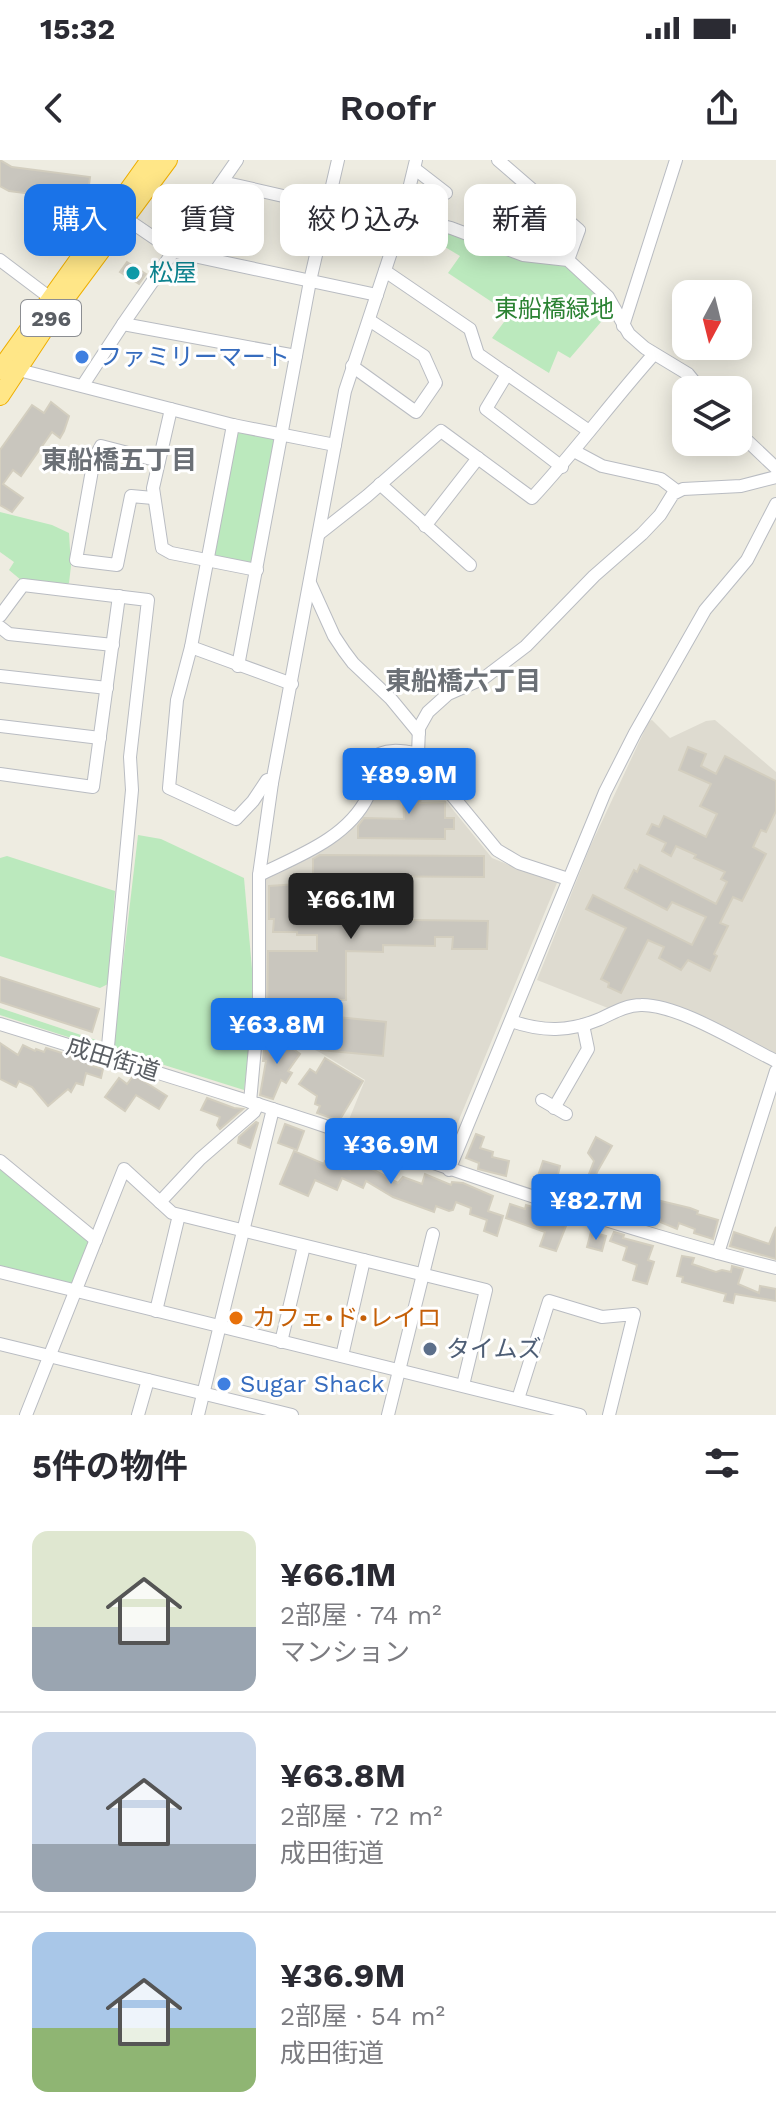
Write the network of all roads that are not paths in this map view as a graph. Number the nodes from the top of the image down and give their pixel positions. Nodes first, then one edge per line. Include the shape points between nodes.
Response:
1 (150, 160) edge
2 (168, 160) edge
3 (237, 160) edge
4 (338, 160) edge
5 (498, 160) edge
6 (676, 160) edge
7 (416, 165) edge
8 (222, 182) joint
9 (332, 184) edge
10 (436, 184) edge
11 (280, 195) edge
12 (136, 203) edge
13 (448, 227) edge
14 (97, 256) edge
15 (172, 256) edge
16 (194, 256) edge
17 (316, 256) edge
18 (390, 256) edge
19 (0, 260) edge
20 (568, 260) junction
21 (385, 271) junction
22 (310, 281) junction
23 (377, 295) junction
24 (49, 297) junction
25 (369, 320) junction
26 (123, 324) junction
27 (623, 326) junction
28 (654, 354) junction
29 (296, 356) junction
30 (352, 366) junction
31 (5, 367) edge
32 (507, 374) junction
33 (690, 376) edge
34 (83, 385) junction
35 (0, 396) edge
36 (171, 409) junction
37 (233, 425) junction
38 (589, 431) junction
39 (282, 435) junction
40 (335, 445) junction
41 (752, 445) edge
42 (574, 451) junction
43 (478, 458) junction
44 (159, 461) junction
45 (562, 467) junction
46 (776, 468) edge
47 (776, 477) edge
48 (380, 484) junction
49 (677, 491) junction
50 (153, 498) junction
51 (776, 504) edge
52 (425, 526) junction
53 (320, 533) junction
54 (207, 560) junction
55 (470, 565) dead end
56 (257, 570) junction
57 (310, 583) junction
58 (119, 596) junction
59 (0, 616) edge
60 (0, 627) edge
61 (113, 645) junction
62 (191, 647) junction
63 (238, 666) junction
64 (0, 676) edge
65 (292, 684) junction
66 (107, 688) junction
67 (0, 726) edge
68 (419, 733) junction
69 (100, 738) junction
70 (418, 754) junction
71 (0, 774) edge
72 (272, 783) junction
73 (259, 875) junction
74 (568, 879) junction
75 (511, 1021) junction
76 (0, 1024) edge
77 (583, 1025) junction
78 (107, 1057) junction
79 (776, 1061) edge
80 (776, 1071) edge
81 (542, 1100) dead end
82 (254, 1103) junction
83 (273, 1109) junction
84 (0, 1161) edge
85 (449, 1170) junction
86 (160, 1202) junction
87 (179, 1215) junction
88 (244, 1230) junction
89 (433, 1234) dead end
90 (96, 1240) junction
91 (304, 1246) junction
92 (718, 1253) junction
93 (364, 1260) junction
94 (776, 1268) edge
95 (0, 1272) edge
96 (423, 1275) junction
97 (75, 1291) junction
98 (156, 1311) junction
99 (220, 1326) junction
100 (281, 1342) junction
101 (0, 1344) edge
102 (49, 1356) junction
103 (342, 1356) junction
104 (399, 1371) junction
105 (148, 1380) junction
106 (463, 1385) junction
107 (203, 1393) junction
108 (518, 1399) junction
109 (258, 1411) edge
110 (26, 1415) edge
111 (138, 1415) edge
112 (198, 1415) edge
113 (292, 1415) edge
114 (388, 1415) edge
115 (580, 1415) edge
116 (609, 1415) edge

1 - 24 highway, 296
2 - 12 highway, 296
3 - 8 street
4 - 9 street
5 - 20 street via 579,230
6 - 27 street
7 - 10 street
8 - 11 street
13 - 20 street via 523,255
14 - 31 highway, 296
15 - 26 street
16 - 22 street
17 - 22 street
18 - 21 street
19 - 24 street
20 - 27 street via 608,297
21 - 23 street
21 - 32 street via 470,329 478,354
22 - 23 street
22 - 29 street
23 - 25 street
24 - 31 highway, 296
25 - 30 street
25 - 30 street via 424,356 436,383 416,412
26 - 29 street
26 - 34 street
27 - 28 street
28 - 33 street
28 - 38 street
29 - 39 street
30 - 40 street
31 - 34 street
31 - 35 highway, 296
32 - 38 street
32 - 45 street via 486,409
34 - 36 street
36 - 37 street
36 - 44 street
37 - 39 street
37 - 54 street
38 - 42 street
39 - 40 street
39 - 56 street
40 - 53 street
41 - 46 street
42 - 45 street
42 - 49 street via 602,466 661,479
43 - 45 street via 532,498
43 - 48 street via 441,431
43 - 52 street
44 - 50 street
44 - 50 street via 101,446 94,459 76,560 117,565 131,496
47 - 49 street via 741,486
48 - 52 street
48 - 53 street
49 - 68 street via 642,534 526,646 484,678 448,694 428,712
50 - 54 street via 162,548
51 - 74 street via 747,560 705,610 635,733
52 - 55 street
53 - 57 street
54 - 56 street
54 - 62 street
56 - 63 street
57 - 65 street
57 - 68 street via 353,663
58 - 59 street via 23,585
58 - 61 street
58 - 78 street via 148,600
60 - 61 street via 9,634
61 - 66 street
62 - 63 street
62 - 72 street via 177,700 169,788 236,819 267,780
63 - 65 street
64 - 66 street
65 - 72 street
66 - 69 street
67 - 69 street
68 - 70 street
69 - 71 street via 93,787
70 - 73 street via 379,752 370,759 369,794 348,822 332,837
70 - 74 street via 497,850
72 - 73 street
73 - 82 street
74 - 75 street
75 - 77 street via 547,1031
75 - 85 street
76 - 78 street, 成田街道
77 - 79 street via 631,1006 661,1007
77 - 81 street via 588,1049 560,1111
78 - 82 street, 成田街道
80 - 92 street
82 - 83 street, 成田街道
82 - 86 street via 254,1112
83 - 85 street, 成田街道
83 - 88 street
84 - 90 street
85 - 92 street, 成田街道
86 - 87 street
86 - 90 street via 124,1169
87 - 88 street
87 - 98 street
88 - 91 street
88 - 99 street
89 - 96 street
90 - 97 street
91 - 93 street
91 - 100 street
92 - 94 street, 成田街道
93 - 96 street
93 - 103 street
95 - 97 street
96 - 104 street
96 - 106 street via 486,1290
97 - 98 street
97 - 102 street
98 - 99 street
99 - 100 street
99 - 107 street
100 - 103 street
101 - 102 street
102 - 105 street
102 - 110 street
103 - 104 street
104 - 106 street
104 - 114 street
105 - 107 street
105 - 111 street
106 - 108 street
107 - 109 street
107 - 112 street
108 - 115 street
108 - 116 street via 549,1301 602,1317 634,1314
109 - 113 street

